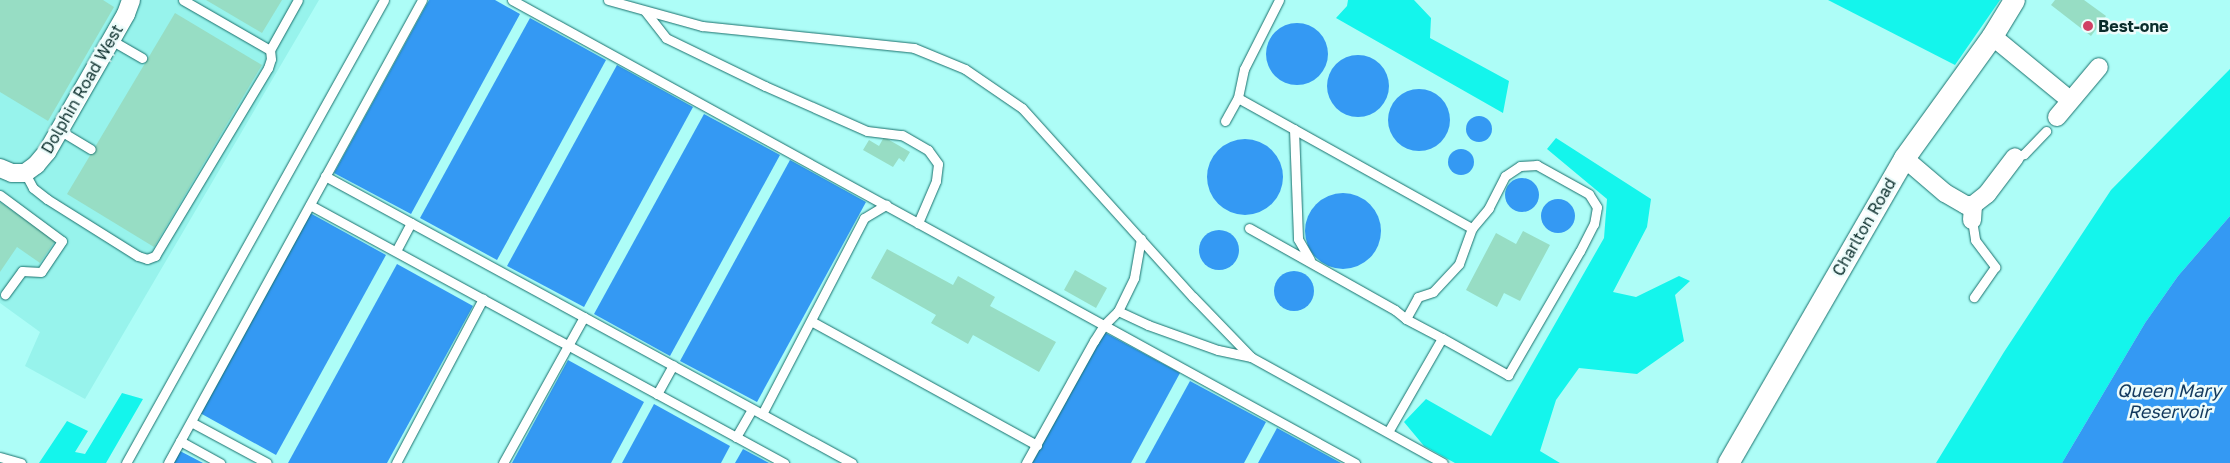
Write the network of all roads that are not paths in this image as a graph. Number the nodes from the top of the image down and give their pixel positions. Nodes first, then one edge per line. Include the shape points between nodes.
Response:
1 (131, 0) edge
2 (183, 0) edge
3 (298, 0) edge
4 (384, 0) edge
5 (422, 0) edge
6 (512, 0) edge
7 (608, 0) edge
8 (1279, 0) edge
9 (2014, 0) edge
10 (645, 11) junction
11 (1992, 36) junction
12 (111, 40) junction
13 (270, 50) junction
14 (142, 58) dead end
15 (2099, 67) dead end
16 (1238, 98) junction
17 (2070, 100) junction
18 (1225, 121) dead end
19 (2052, 124) joint
20 (1294, 129) junction
21 (59, 130) junction
22 (91, 149) dead end
23 (2015, 157) joint
24 (1904, 158) junction
25 (0, 168) edge
26 (25, 172) junction
27 (325, 176) junction
28 (0, 195) edge
29 (310, 205) junction
30 (886, 205) junction
31 (1972, 212) junction
32 (411, 223) junction
33 (918, 223) junction
34 (1249, 228) dead end
35 (1472, 228) junction
36 (1141, 239) junction
37 (396, 252) junction
38 (1313, 264) junction
39 (5, 294) dead end
40 (1974, 297) dead end
41 (483, 299) junction
42 (1118, 311) junction
43 (584, 317) junction
44 (1406, 319) junction
45 (811, 321) junction
46 (1104, 325) junction
47 (1442, 338) junction
48 (568, 346) junction
49 (1251, 357) junction
50 (672, 365) junction
51 (657, 394) junction
52 (752, 409) junction
53 (762, 414) junction
54 (191, 422) junction
55 (1388, 432) junction
56 (736, 437) junction
57 (180, 441) junction
58 (1036, 445) junction
59 (0, 456) edge
60 (848, 462) edge
61 (21, 463) edge
62 (126, 463) edge
63 (168, 463) edge
64 (220, 463) edge
65 (267, 463) edge
66 (396, 463) edge
67 (503, 463) edge
68 (784, 463) edge
69 (1026, 463) edge
70 (1356, 463) edge
71 (1443, 463) edge
72 (1728, 463) edge

1 - 12 street, Dolphin Road West
2 - 13 lane
3 - 13 lane
4 - 62 lane
5 - 27 lane
6 - 30 lane
7 - 10 lane
8 - 16 lane via 1244,68
9 - 11 street, Charlton Road
10 - 33 lane via 666,38 867,131 902,135 928,150 938,164 936,182
10 - 36 lane via 702,26 914,48 965,68 1022,108
11 - 17 street
11 - 24 street, Charlton Road
12 - 14 lane
12 - 21 street, Dolphin Road West
13 - 26 lane via 268,68 155,256 147,259 138,256 70,214 33,188
15 - 17 street
16 - 18 lane
16 - 20 lane
17 - 19 street
19 - 23 lane via 2024,154
20 - 35 lane
20 - 38 lane via 1298,239
21 - 22 lane
21 - 26 street, Dolphin Road West via 47,152
23 - 31 street
24 - 31 street
24 - 72 street, Charlton Road
25 - 26 street via 12,173
27 - 29 lane
27 - 32 lane
28 - 39 lane via 62,241 41,272 22,271
29 - 37 lane
29 - 54 lane
30 - 33 lane
30 - 45 lane via 864,218
31 - 40 lane via 1975,240 1995,267
32 - 37 lane
32 - 43 lane
33 - 46 lane
34 - 38 lane
35 - 44 lane via 1459,264 1433,292 1418,297
35 - 47 lane via 1489,208 1505,176 1520,166 1537,165 1589,194 1598,207 1594,224 1580,251 1508,375
36 - 42 lane via 1134,278
36 - 49 lane
37 - 41 lane
38 - 44 lane via 1396,310
41 - 48 lane
41 - 66 lane
42 - 46 lane
42 - 49 lane via 1218,350
43 - 48 lane
43 - 50 lane
44 - 47 lane
45 - 53 lane
45 - 58 lane
46 - 58 lane
46 - 70 lane
47 - 55 lane
48 - 51 lane
48 - 67 lane
49 - 55 lane
50 - 51 lane
50 - 52 lane
51 - 56 lane
52 - 53 lane
52 - 56 lane
53 - 60 lane
54 - 57 lane
54 - 65 lane
55 - 71 lane
56 - 68 lane
57 - 63 lane
57 - 64 lane
58 - 69 lane
59 - 61 lane

